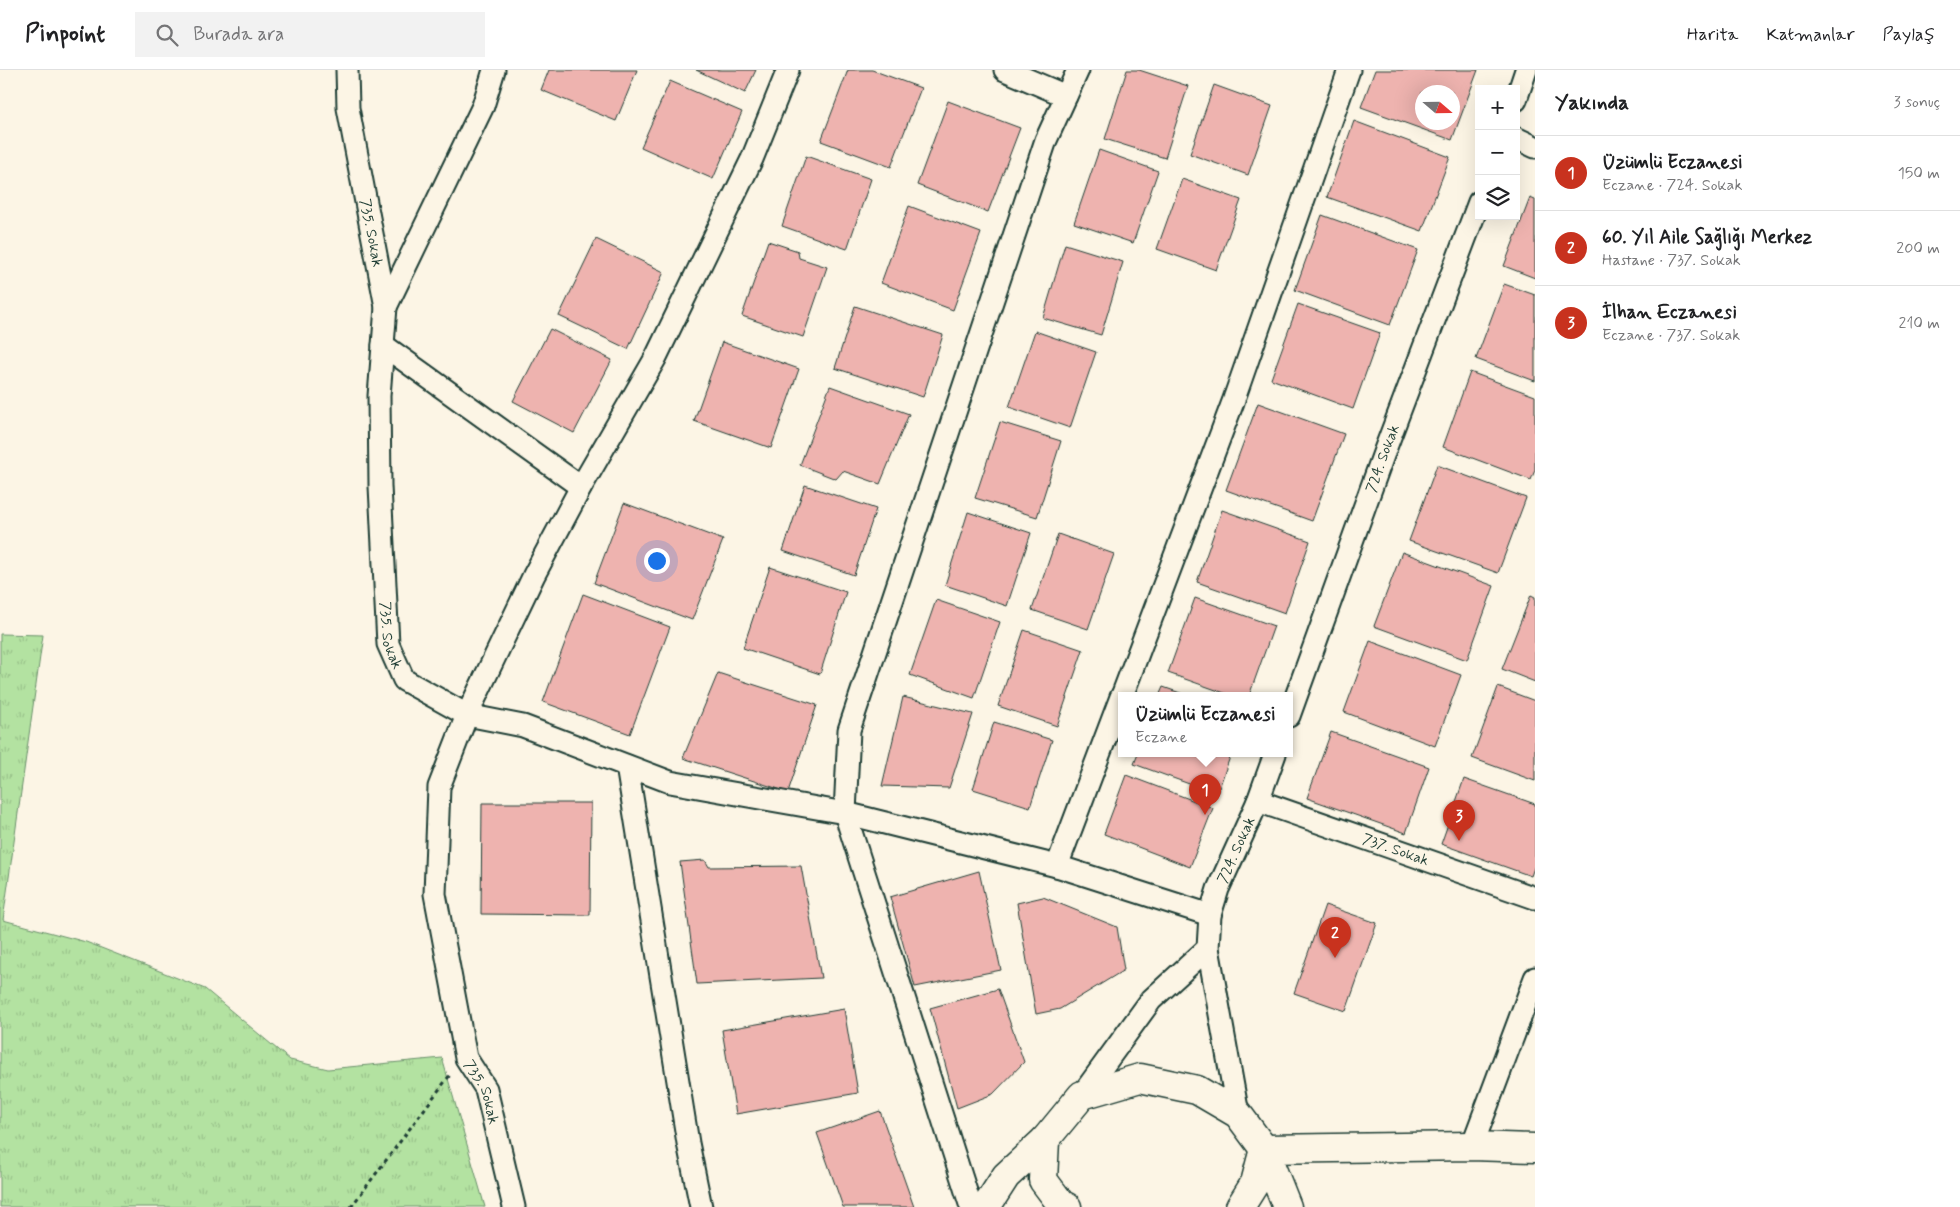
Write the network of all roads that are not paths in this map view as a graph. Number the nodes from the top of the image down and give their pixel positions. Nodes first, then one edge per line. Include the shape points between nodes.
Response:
1 (347, 70) edge
2 (494, 70) edge
3 (788, 70) edge
4 (1005, 70) edge
5 (1078, 70) edge
6 (1349, 70) edge
7 (1526, 70) edge
8 (1520, 88) edge
9 (1066, 96) junction
10 (1520, 140) edge
11 (1535, 146) edge
12 (1475, 213) edge
13 (386, 307) junction
14 (383, 345) junction
15 (581, 486) junction
16 (1123, 692) edge
17 (1118, 705) edge
18 (1293, 705) edge
19 (467, 715) junction
20 (1274, 757) edge
21 (627, 766) junction
22 (1258, 801) junction
23 (845, 813) junction
24 (1057, 866) junction
25 (1535, 898) edge
26 (1210, 915) junction
27 (1208, 948) junction
28 (1535, 978) edge
29 (1082, 1095) junction
30 (1238, 1114) junction
31 (1045, 1140) junction
32 (1472, 1146) junction
33 (1535, 1148) edge
34 (1264, 1149) junction
35 (514, 1207) edge
36 (701, 1207) edge
37 (970, 1207) edge
38 (986, 1207) edge
39 (1067, 1207) edge
40 (1240, 1207) edge
41 (1288, 1207) edge

1 - 13 street, 735. Sokak via 348,108
2 - 13 street via 483,106
3 - 15 street via 752,159 655,359
4 - 9 street
5 - 9 street
6 - 16 street via 1233,402
7 - 8 street
9 - 23 street via 1046,140 849,730
10 - 11 street
12 - 18 street, 724. Sokak
13 - 14 street, 735. Sokak
14 - 15 street
14 - 19 street, 735. Sokak via 379,396 380,466 388,644 404,680
15 - 19 street
17 - 24 street
19 - 21 street via 524,726
19 - 35 street, 735. Sokak via 439,787 435,894 466,1058 486,1089
20 - 22 street, 724. Sokak
21 - 23 street via 670,782
21 - 36 street
22 - 25 street, 737. Sokak
22 - 26 street, 724. Sokak via 1218,889
23 - 24 street
23 - 37 street
24 - 26 street
26 - 27 street, 724. Sokak
27 - 29 street via 1151,1000
27 - 30 street, 724. Sokak
28 - 32 street
29 - 30 street via 1140,1078 1197,1090
29 - 31 street
30 - 34 street
31 - 38 street via 1006,1176
31 - 39 street via 1043,1180
32 - 33 street
32 - 34 street
34 - 40 street via 1255,1183
34 - 41 street

